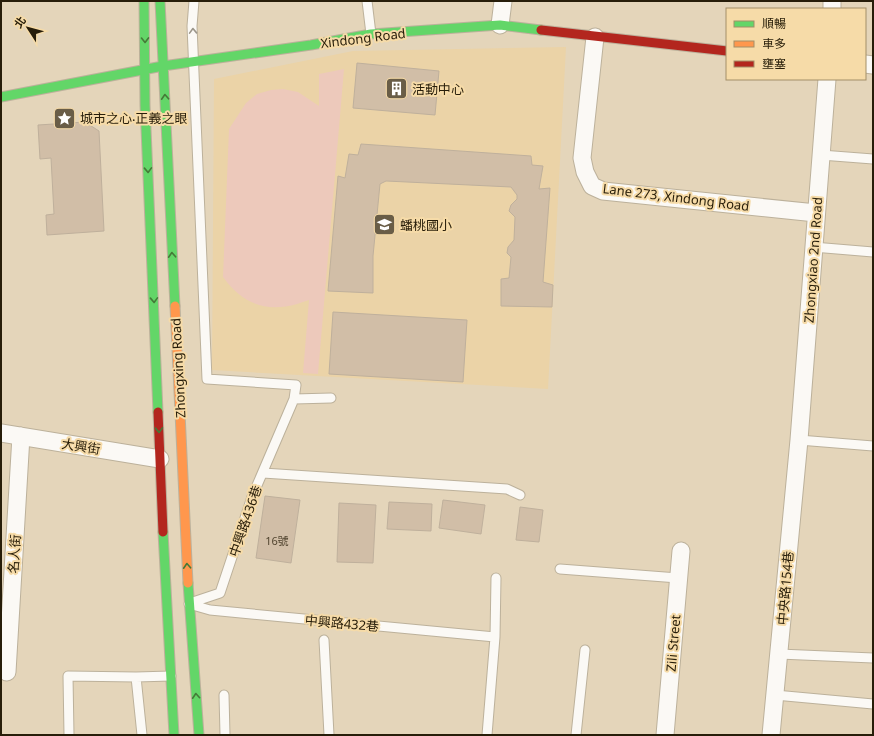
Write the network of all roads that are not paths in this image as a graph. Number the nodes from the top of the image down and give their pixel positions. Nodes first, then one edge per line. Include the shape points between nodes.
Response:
1 (144, 1) edge
2 (160, 1) edge
3 (194, 1) edge
4 (367, 1) edge
5 (503, 1) edge
6 (500, 26) junction
7 (371, 34) junction
8 (595, 37) junction
9 (726, 51) edge
10 (194, 61) junction
11 (163, 66) junction
12 (146, 70) junction
13 (826, 80) edge
14 (1, 97) edge
15 (821, 155) junction
16 (873, 159) edge
17 (816, 213) junction
18 (813, 247) junction
19 (873, 252) edge
20 (331, 398) dead end
21 (294, 399) junction
22 (1, 433) edge
23 (21, 436) junction
24 (799, 440) junction
25 (873, 446) edge
26 (160, 459) junction
27 (263, 473) junction
28 (520, 495) dead end
29 (681, 551) dead end
30 (560, 569) dead end
31 (496, 578) dead end
32 (678, 578) junction
33 (178, 603) junction
34 (495, 637) junction
35 (324, 640) dead end
36 (585, 650) dead end
37 (779, 654) junction
38 (873, 658) edge
39 (7, 672) dead end
40 (171, 676) junction
41 (136, 677) junction
42 (224, 695) dead end
43 (775, 695) junction
44 (873, 704) edge
45 (69, 735) edge
46 (142, 735) edge
47 (174, 735) edge
48 (199, 735) edge
49 (225, 735) edge
50 (329, 735) edge
51 (487, 735) edge
52 (576, 735) edge
53 (665, 735) edge
54 (771, 735) edge

1 -> 12 street, Zhongxing Road
2 - 11 street, Zhongxing Road
10 -> 3 lane
4 - 7 lane
5 - 6 street
6 - 7 street, Xindong Road
6 - 8 street, Xindong Road
7 - 10 street, Xindong Road
8 - 9 street, Xindong Road
8 - 17 street, Lane 273, Xindong Road via 582,158 592,186 603,191
10 - 11 street, Xindong Road
10 - 21 lane via 206,379 296,385
11 - 12 street, Xindong Road
33 -> 11 street, Zhongxing Road
12 - 14 street, Xindong Road
12 -> 26 street, Zhongxing Road via 145,105
13 - 15 street, Zhongxiao 2nd Road
15 - 16 lane
15 - 17 street, Zhongxiao 2nd Road
17 - 18 street, Zhongxiao 2nd Road
18 - 19 lane
18 - 24 street, Zhongxiao 2nd Road
20 - 21 lane
21 - 27 lane, 中興路436巷
22 - 23 street, 大興街
23 - 26 street, 大興街
23 - 39 street, 名人街
24 - 25 lane
24 - 37 street, 中央路154巷
26 - 33 street, Zhongxing Road
27 - 28 lane via 507,489
27 - 33 lane, 中興路436巷 via 252,497 220,593
29 - 32 street, Zili Street
30 - 32 lane
31 - 34 lane
32 - 53 street, Zili Street
33 - 34 lane, 中興路432巷 via 210,610
33 - 40 street, Zhongxing Road
48 -> 33 street, Zhongxing Road
34 - 51 lane
35 - 50 lane
36 - 52 lane
37 - 38 lane
37 - 43 street, 中央路154巷
40 - 41 lane
40 - 47 street, Zhongxing Road
41 - 45 lane via 68,676
41 - 46 lane
42 - 49 lane
43 - 44 lane
43 - 54 street, 中央路154巷

